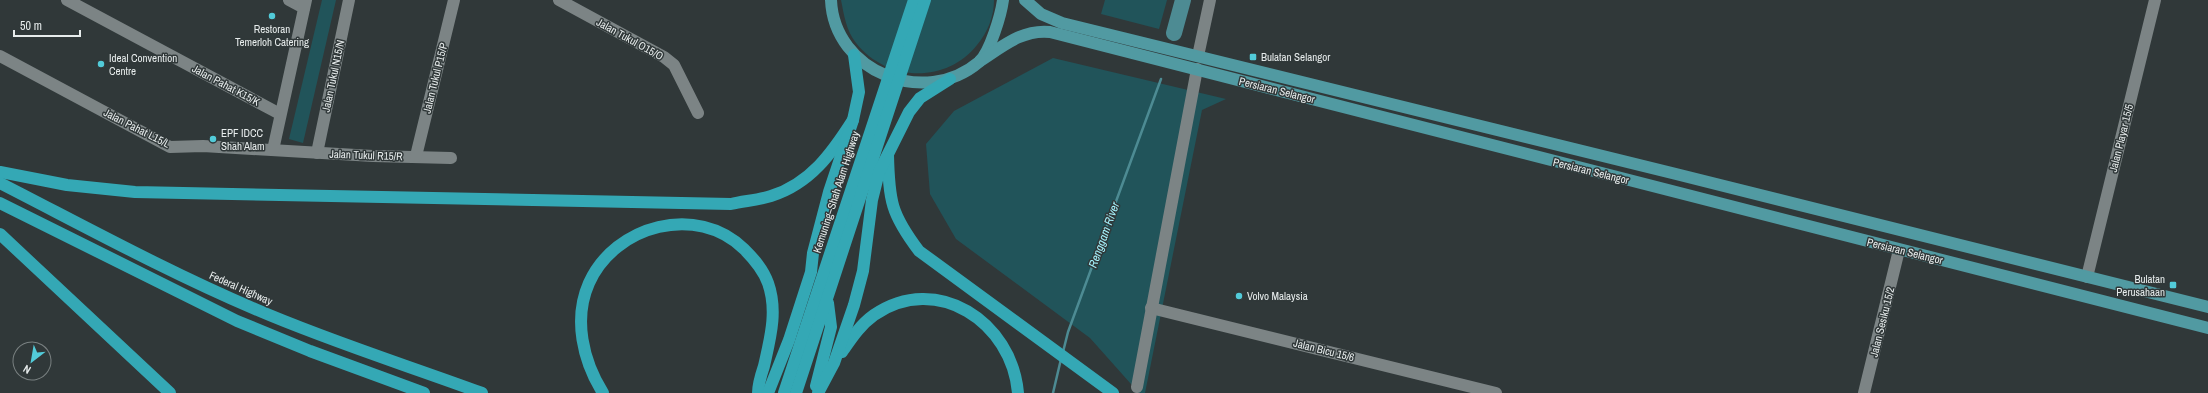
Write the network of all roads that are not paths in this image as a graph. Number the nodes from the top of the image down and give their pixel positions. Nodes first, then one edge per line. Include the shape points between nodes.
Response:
1 (67, 0) edge
2 (289, 0) edge
3 (349, 0) edge
4 (454, 0) edge
5 (559, 0) edge
6 (914, 0) edge
7 (925, 0) edge
8 (1003, 0) edge
9 (1025, 0) edge
10 (1210, 0) edge
11 (2155, 0) edge
12 (830, 3) edge
13 (305, 4) edge
14 (854, 55) junction
15 (0, 56) edge
16 (1198, 56) junction
17 (980, 61) junction
18 (1196, 69) junction
19 (950, 79) junction
20 (698, 113) dead end
21 (280, 114) junction
22 (853, 120) junction
23 (273, 150) junction
24 (317, 153) junction
25 (888, 154) junction
26 (416, 156) junction
27 (451, 158) dead end
28 (0, 172) edge
29 (0, 183) edge
30 (0, 203) edge
31 (851, 208) junction
32 (0, 234) edge
33 (835, 238) junction
34 (1900, 250) junction
35 (810, 272) junction
36 (2087, 277) junction
37 (828, 298) junction
38 (2208, 307) edge
39 (1151, 308) junction
40 (2208, 328) edge
41 (834, 363) junction
42 (1137, 387) dead end
43 (170, 393) edge
44 (424, 393) edge
45 (482, 393) edge
46 (603, 393) edge
47 (758, 393) edge
48 (768, 393) edge
49 (784, 393) edge
50 (796, 393) edge
51 (815, 393) edge
52 (818, 393) edge
53 (1018, 393) edge
54 (1113, 393) edge
55 (1496, 393) edge
56 (1864, 393) edge

1 - 21 street, Jalan Pahat K15/K
2 - 13 street
3 - 24 street, Jalan Tukul N15/N
4 - 26 street, Jalan Tukul P15/P
5 - 20 street, Jalan Tukul O15/O via 664,57 674,65
6 - 31 highway, Kemuning–Shah Alam Highway
7 - 31 highway, Kemuning–Shah Alam Highway
8 - 17 main road via 999,22
9 - 16 main road, Persiaran Selangor via 1041,14 1062,23
10 - 16 street
11 - 36 street, Jalan Playar 15/5
12 - 14 main road via 840,34
13 - 21 street
14 - 19 main road via 882,76 916,84
14 - 22 highway via 859,92
15 - 23 street, Jalan Pahat L15/L via 170,147
16 - 36 main road, Persiaran Selangor
17 - 18 main road, Persiaran Selangor via 1020,36 1038,31
17 - 19 main road
18 - 34 main road, Persiaran Selangor
18 - 39 street
19 - 25 highway via 920,98 902,124
21 - 23 street
22 - 28 highway via 820,167 803,180 769,197 731,204 135,192 67,185
22 - 35 highway via 829,192
23 - 24 street, Jalan Pahat L15/L
24 - 26 street, Jalan Tukul R15/R
25 - 41 highway via 879,172 872,200 862,278
25 - 54 highway via 892,208 902,229 919,251
26 - 27 street, Jalan Tukul R15/R
29 - 45 highway, Federal Highway via 186,278 256,309 338,342
30 - 44 highway via 237,321
31 - 33 highway, Kemuning–Shah Alam Highway
31 - 37 highway, Kemuning–Shah Alam Highway
32 - 43 highway
33 - 35 highway
33 - 49 highway, Kemuning–Shah Alam Highway
34 - 40 main road, Persiaran Selangor
34 - 56 street, Jalan Sesiku 15/2
35 - 48 highway via 789,340
36 - 38 main road, Persiaran Selangor
37 - 50 highway, Kemuning–Shah Alam Highway
37 - 51 highway via 831,327
39 - 42 street
39 - 55 street, Jalan Bicu 15/6
41 - 52 highway
41 - 53 highway via 858,329 887,308 902,302 925,299 948,302 982,321 997,337 1007,352
46 - 47 highway via 582,344 581,313 588,284 608,254 635,235 663,225 690,223 711,228 736,241 756,261 768,283 773,307 772,334

